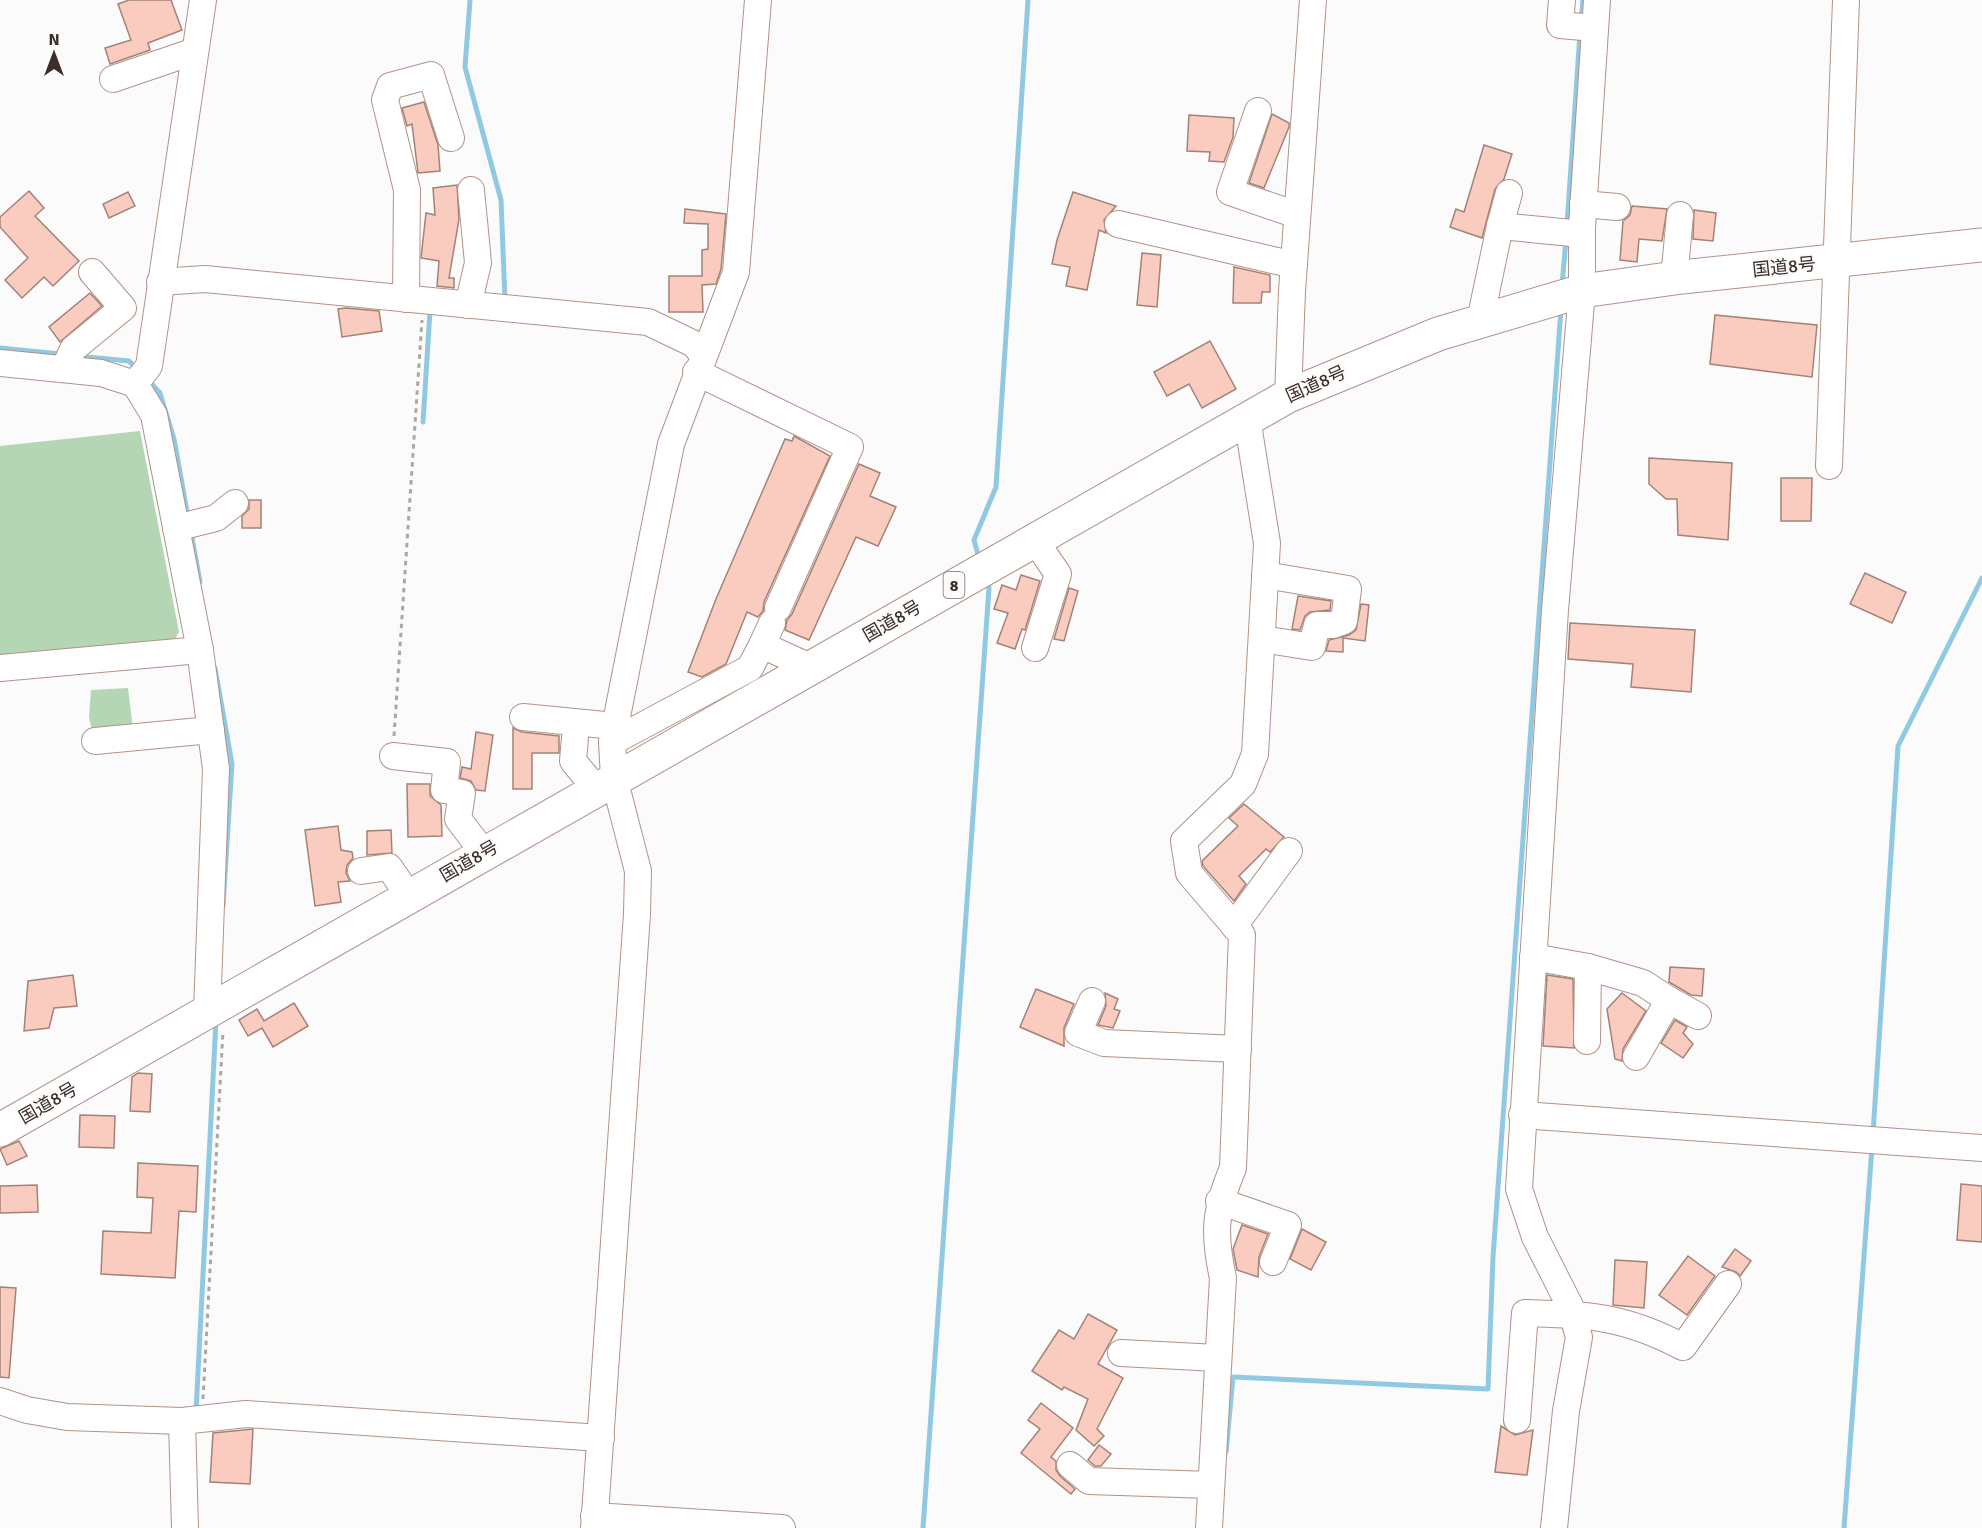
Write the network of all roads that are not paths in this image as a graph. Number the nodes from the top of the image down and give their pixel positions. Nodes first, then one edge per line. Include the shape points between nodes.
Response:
1 (203, 0) edge
2 (758, 0) edge
3 (1313, 0) edge
4 (1562, 0) edge
5 (1597, 0) edge
6 (1846, 0) edge
7 (1595, 28) junction
8 (195, 51) junction
9 (113, 79) dead end
10 (1258, 111) dead end
11 (451, 138) dead end
12 (471, 190) dead end
13 (1509, 193) dead end
14 (1583, 204) junction
15 (1617, 207) dead end
16 (1680, 214) dead end
17 (1297, 215) junction
18 (1118, 224) dead end
19 (1500, 226) junction
20 (1582, 234) junction
21 (1982, 245) edge
22 (1837, 261) junction
23 (1294, 265) junction
24 (92, 272) dead end
25 (1674, 279) junction
26 (160, 282) junction
27 (1582, 291) junction
28 (415, 300) junction
29 (468, 305) junction
30 (1480, 321) junction
31 (0, 363) edge
32 (699, 363) junction
33 (64, 369) junction
34 (135, 384) junction
35 (1288, 396) junction
36 (1247, 418) junction
37 (1830, 466) dead end
38 (235, 503) dead end
39 (176, 528) junction
40 (1034, 539) junction
41 (1265, 575) junction
42 (771, 625) junction
43 (1262, 639) junction
44 (1035, 648) dead end
45 (200, 650) junction
46 (810, 667) junction
47 (0, 668) edge
48 (523, 717) dead end
49 (211, 730) junction
50 (613, 734) junction
51 (574, 737) dead end
52 (94, 741) dead end
53 (393, 756) road end
54 (605, 783) junction
55 (1289, 851) dead end
56 (484, 853) junction
57 (361, 871) dead end
58 (409, 896) junction
59 (1234, 926) junction
60 (1533, 957) junction
61 (1588, 967) junction
62 (1669, 1000) junction
63 (1092, 1001) dead end
64 (216, 1007) junction
65 (1698, 1016) dead end
66 (1587, 1041) dead end
67 (1238, 1049) junction
68 (1636, 1057) dead end
69 (1521, 1115) junction
70 (0, 1130) edge
71 (1982, 1148) edge
72 (1220, 1201) junction
73 (1273, 1262) dead end
74 (1728, 1284) dead end
75 (1572, 1314) junction
76 (1121, 1353) dead end
77 (1218, 1358) junction
78 (0, 1401) edge
79 (192, 1420) junction
80 (1517, 1420) dead end
81 (601, 1438) junction
82 (1070, 1465) dead end
83 (1211, 1485) junction
84 (594, 1522) edge
85 (185, 1528) edge
86 (782, 1528) edge
87 (1209, 1528) edge
88 (1554, 1528) edge

1 - 8 street
2 - 32 street via 736,272
3 - 17 street
4 - 7 street via 1560,25
5 - 7 street
6 - 22 street
7 - 14 street
8 - 9 street
8 - 26 street
10 - 17 street via 1230,192
11 - 28 street via 431,75 390,86 385,100 407,190
12 - 29 street via 478,264
13 - 19 street
14 - 15 street
14 - 20 street
16 - 25 street
17 - 23 street
18 - 23 street
19 - 20 street
19 - 30 street
20 - 27 street
21 - 22 highway, 国道8号 / 8
22 - 25 highway, 国道8号 / 8
22 - 37 street
23 - 35 street
24 - 33 street via 123,308 73,349
25 - 27 highway, 国道8号 / 8
26 - 28 street via 205,279
26 - 34 street via 149,366
27 - 30 highway, 国道8号 / 8
27 - 60 street via 1555,610
28 - 29 street
29 - 32 street via 648,322 694,344
30 - 35 highway, 国道8号 / 8 via 1376,357
31 - 33 street
32 - 42 street via 850,447
32 - 50 street via 671,444
33 - 34 street via 101,373
34 - 39 street via 154,415
35 - 36 highway, 国道8号 / 8
36 - 40 highway, 国道8号 / 8
36 - 41 street via 1267,543
38 - 39 street via 216,518
39 - 45 street
40 - 44 street via 1059,574
40 - 46 highway, 国道8号 / 8
41 - 43 street
41 - 43 street via 1348,589 1344,621 1317,626 1312,647
42 - 46 street
42 - 50 street via 750,668
43 - 59 street via 1255,754 1243,784 1184,842 1189,873
45 - 47 street
45 - 49 street
46 - 54 highway, 国道8号 / 8
48 - 50 street
49 - 52 street
49 - 64 street via 216,769
50 - 54 street
51 - 54 street via 573,761
53 - 56 street via 447,762 444,790 462,793 458,819
54 - 56 highway, 国道8号 / 8
54 - 81 street via 638,871
55 - 59 street
56 - 58 highway, 国道8号 / 8
57 - 58 street via 389,867
58 - 64 highway, 国道8号 / 8
59 - 67 street via 1242,935
60 - 61 street
60 - 69 street
61 - 62 street via 1643,983
61 - 66 street
62 - 65 street
62 - 68 street
63 - 67 street via 1078,1033 1104,1043
64 - 70 highway, 国道8号 / 8
67 - 72 street via 1233,1168
69 - 71 street
69 - 75 street via 1518,1189 1535,1238
72 - 73 street via 1288,1225
72 - 77 street via 1216,1244 1223,1278
74 - 75 street via 1683,1347 1648,1328
75 - 80 street via 1525,1313
75 - 88 street via 1579,1337 1566,1411
76 - 77 street
77 - 83 street
78 - 79 street via 67,1417
79 - 81 street via 246,1414
79 - 85 street
81 - 84 street
82 - 83 street via 1089,1481
83 - 87 street
84 - 86 street

